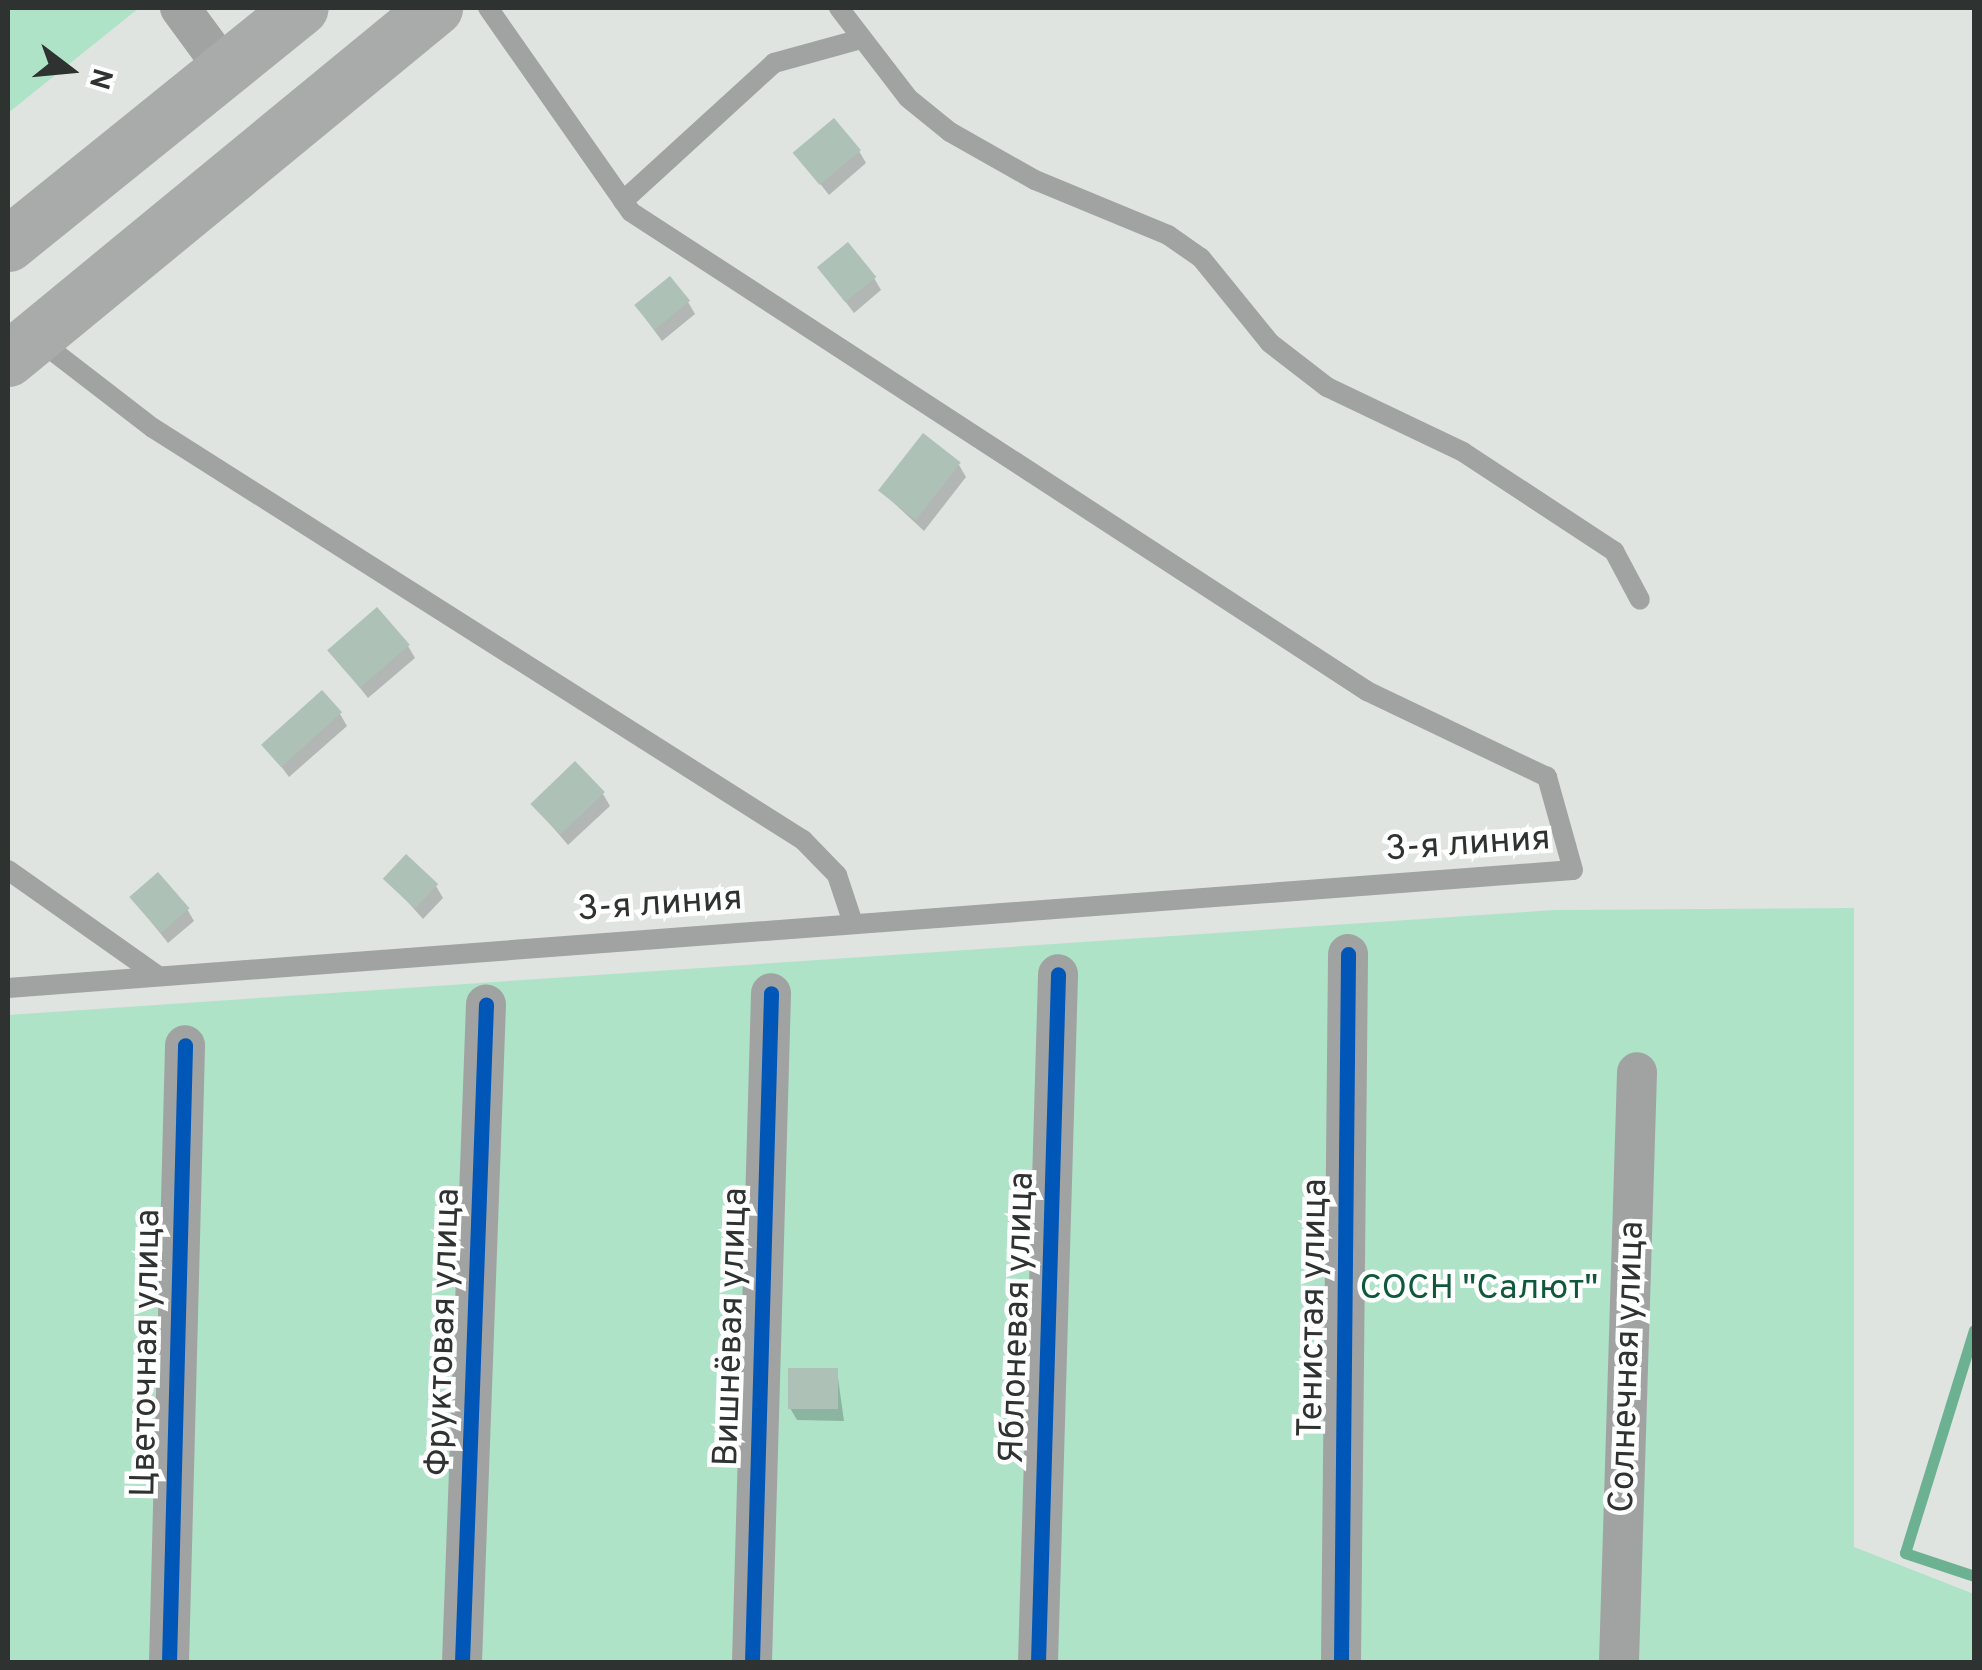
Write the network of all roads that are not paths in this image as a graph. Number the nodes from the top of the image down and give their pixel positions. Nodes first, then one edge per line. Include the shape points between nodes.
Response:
1 (180, 8) edge
2 (301, 8) edge
3 (435, 8) edge
4 (488, 8) edge
5 (839, 8) edge
6 (857, 40) junction
7 (224, 68) junction
8 (624, 201) junction
9 (8, 244) edge
10 (21, 348) edge
11 (1640, 600) dead end
12 (8, 870) edge
13 (853, 923) junction
14 (1348, 954) dead end
15 (1058, 974) dead end
16 (157, 975) junction
17 (8, 988) edge
18 (772, 993) dead end
19 (486, 1004) dead end
20 (185, 1045) dead end
21 (1638, 1072) dead end
22 (169, 1662) edge
23 (462, 1662) edge
24 (752, 1662) edge
25 (1038, 1662) edge
26 (1341, 1662) edge
27 (1619, 1662) edge

1 - 7 street
2 - 7 highway
3 - 10 highway
4 - 8 lane, 3-я линия
5 - 6 lane
6 - 8 lane via 774,63
6 - 11 lane via 950,132 1200,258 1270,343 1328,387 1463,452 1614,551
7 - 9 highway
8 - 13 lane, 3-я линия via 1367,691 1547,778 1573,870
10 - 13 lane via 803,840 836,875
12 - 16 lane
13 - 16 lane, 3-я линия
14 - 26 street, Тенистая улица
15 - 25 street, Яблоневая улица
16 - 17 lane, 3-я линия
18 - 24 street, Вишнёвая улица
19 - 23 street, Фруктовая улица
20 - 22 street, Цветочная улица
21 - 27 street, Солнечная улица

